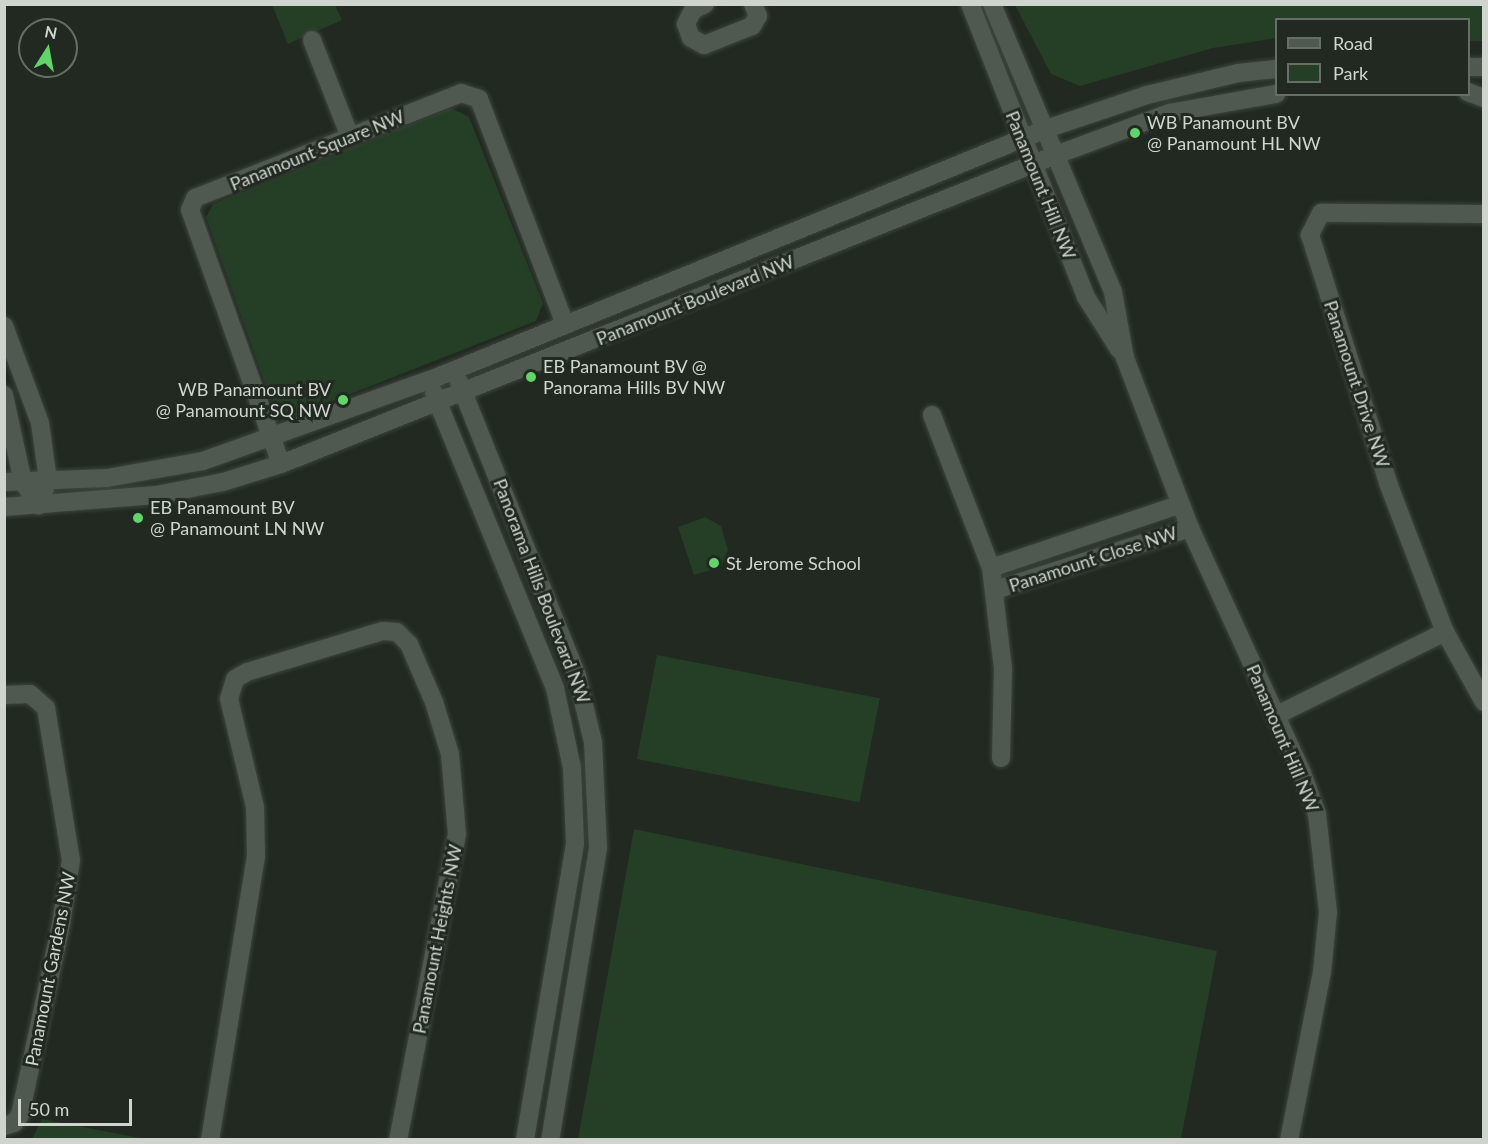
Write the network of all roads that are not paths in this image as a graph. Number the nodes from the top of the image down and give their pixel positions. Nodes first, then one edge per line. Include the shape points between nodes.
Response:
1 (705, 4) edge
2 (753, 4) edge
3 (970, 4) edge
4 (992, 4) edge
5 (312, 40) dead end
6 (1275, 69) edge
7 (1275, 94) edge
8 (1046, 129) junction
9 (350, 137) junction
10 (1022, 140) junction
11 (1056, 154) junction
12 (1031, 165) junction
13 (1484, 214) edge
14 (724, 260) junction
15 (735, 285) junction
16 (565, 324) junction
17 (4, 326) edge
18 (575, 348) junction
19 (1125, 358) junction
20 (453, 371) junction
21 (429, 380) junction
22 (464, 392) junction
23 (4, 395) edge
24 (438, 403) junction
25 (932, 415) dead end
26 (271, 439) junction
27 (280, 464) junction
28 (48, 480) junction
29 (4, 482) edge
30 (23, 482) junction
31 (1181, 504) junction
32 (39, 505) junction
33 (4, 507) edge
34 (1190, 528) junction
35 (991, 568) junction
36 (996, 590) junction
37 (1445, 632) junction
38 (4, 695) edge
39 (1484, 702) edge
40 (1275, 716) junction
41 (1001, 758) dead end
42 (4, 1126) edge
43 (210, 1140) edge
44 (398, 1140) edge
45 (525, 1140) edge
46 (550, 1140) edge
47 (1289, 1140) edge

1 - 2 street via 693,10 686,24 691,38 704,45 752,26 758,16
3 - 10 street, Panamount Hill NW
4 - 8 street, Panamount Hill NW
5 - 9 street
6 - 8 street, Panamount Boulevard NW via 1238,73 1147,95
7 - 11 street, Panamount Boulevard NW via 1169,113
8 - 10 street, Panamount Boulevard NW
8 - 11 street, Panamount Hill NW
9 - 16 street, Panamount Square NW via 460,93 478,99
9 - 26 street, Panamount Square NW via 195,198 189,210
10 - 12 street, Panamount Hill NW
10 - 14 street, Panamount Boulevard NW
11 - 12 street, Panamount Boulevard NW
11 - 19 street, Panamount Hill NW via 1113,292
12 - 15 street, Panamount Boulevard NW
12 - 19 street, Panamount Hill NW via 1086,297
13 - 37 street, Panamount Drive NW via 1321,213 1310,236 1388,483
14 - 15 street
14 - 16 street, Panamount Boulevard NW
15 - 18 street, Panamount Boulevard NW
16 - 18 street
16 - 20 street, Panamount Boulevard NW
17 - 28 street via 40,423
18 - 22 street, Panamount Boulevard NW
19 - 31 street, Panamount Hill NW
20 - 21 street, Panamount Boulevard NW
20 - 22 street, Panorama Hills Boulevard NW
21 - 24 street, Panorama Hills Boulevard NW
21 - 26 street, Panamount Boulevard NW
22 - 24 street, Panamount Boulevard NW
22 - 46 street, Panorama Hills Boulevard NW via 578,676 593,742 598,848
23 - 30 street
24 - 27 street, Panamount Boulevard NW
24 - 45 street, Panorama Hills Boulevard NW via 555,688 572,768 575,844
25 - 35 street
26 - 27 street, Panamount Square NW
26 - 28 street, Panamount Boulevard NW via 203,461 107,478
27 - 32 street, Panamount Boulevard NW via 223,482 156,495
28 - 30 street, Panamount Boulevard NW
28 - 32 street
29 - 30 street, Panamount Boulevard NW
30 - 32 street
31 - 34 street, Panamount Hill NW
31 - 35 street, Panamount Close NW
32 - 33 street, Panamount Boulevard NW
34 - 36 street, Panamount Close NW
34 - 40 street, Panamount Hill NW
35 - 36 street
36 - 41 street via 1004,668
37 - 39 street, Panamount Drive NW
37 - 40 street
38 - 42 street, Panamount Gardens NW via 30,694 40,698 46,708 71,860 20,1115 14,1123
40 - 47 street, Panamount Hill NW via 1317,814 1328,912 1322,972
43 - 44 street, Panamount Heights NW via 256,857 255,807 229,699 235,679 383,631 397,632 409,644 434,702 450,754 457,834

